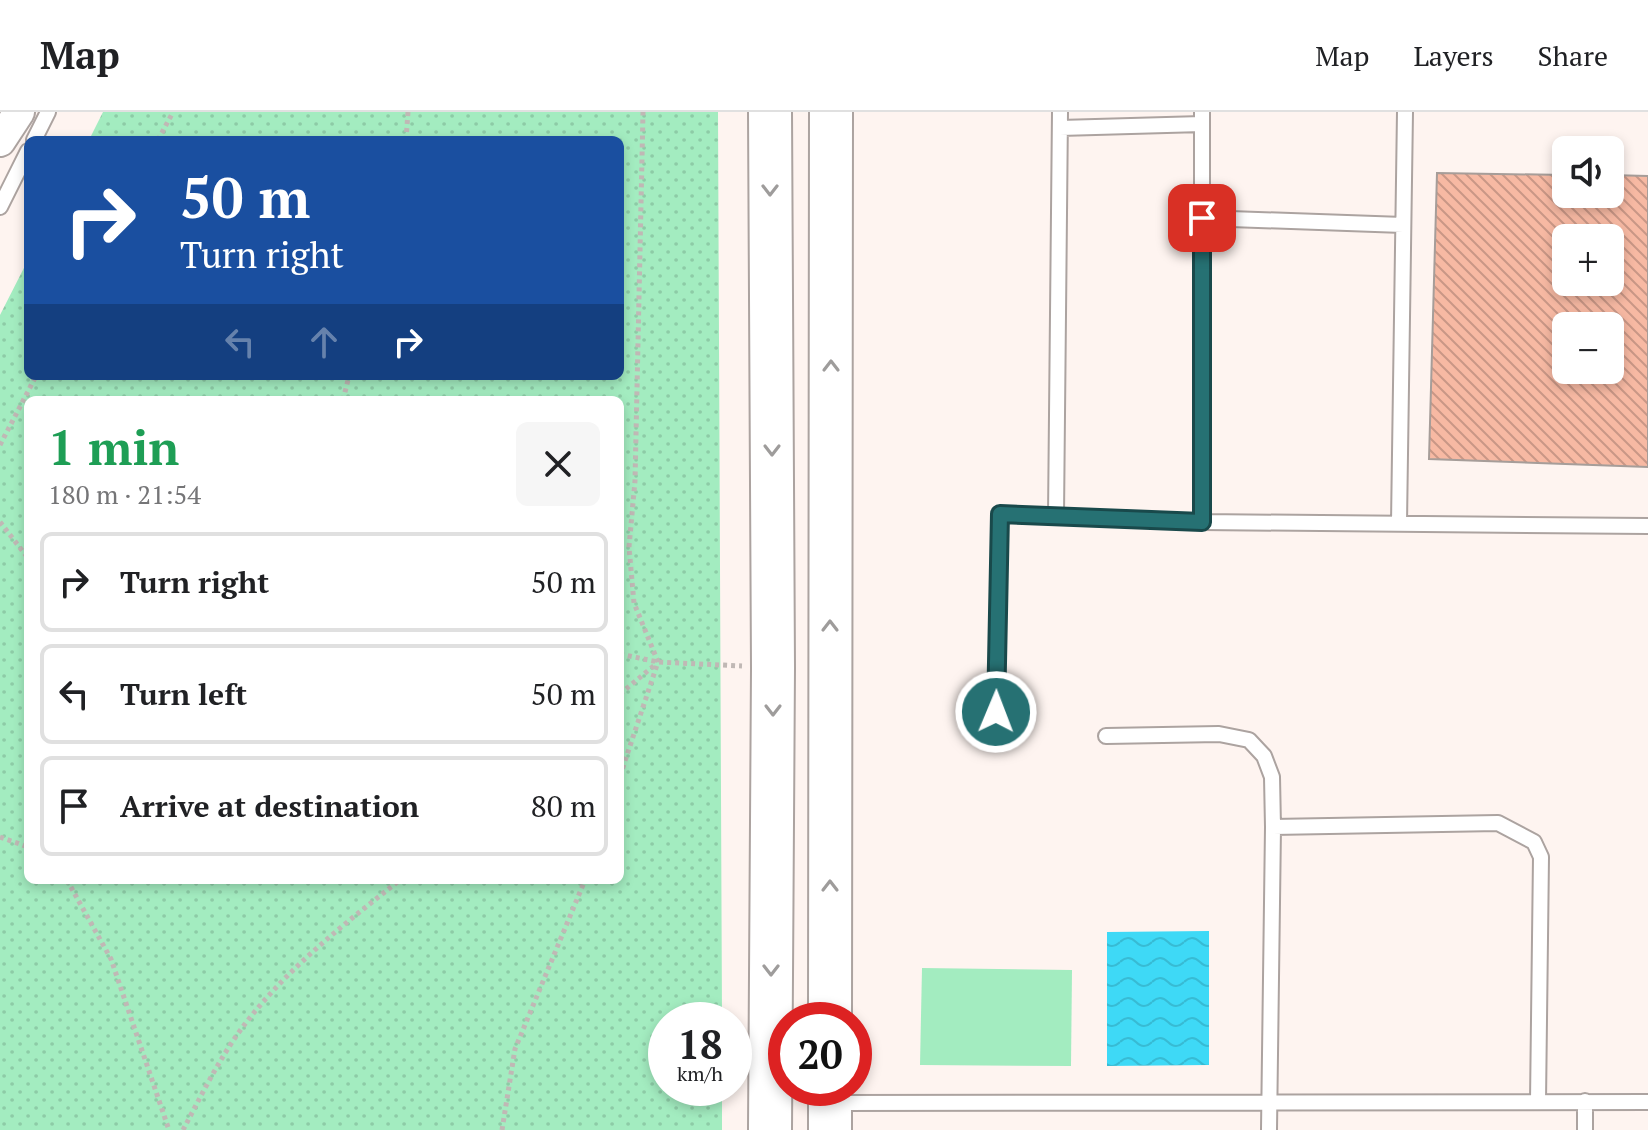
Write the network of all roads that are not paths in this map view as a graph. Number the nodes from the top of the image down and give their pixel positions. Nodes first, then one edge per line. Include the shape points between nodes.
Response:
1 (19, 112) edge
2 (48, 112) edge
3 (770, 112) edge
4 (831, 112) edge
5 (1060, 112) edge
6 (1405, 112) edge
7 (1202, 118) edge
8 (1060, 128) junction
9 (36, 136) edge
10 (0, 141) edge
11 (24, 159) edge
12 (0, 207) edge
13 (1202, 218) junction
14 (1403, 225) junction
15 (1056, 516) junction
16 (1202, 522) junction
17 (1399, 523) junction
18 (1648, 526) edge
19 (996, 712) dead end
20 (1106, 736) dead end
21 (1273, 827) junction
22 (830, 1002) edge
23 (1269, 1100) junction
24 (1538, 1101) junction
25 (1585, 1101) junction
26 (1648, 1102) edge
27 (830, 1107) edge
28 (770, 1130) edge
29 (1269, 1130) edge
30 (1585, 1130) edge

1 - 10 street
2 - 9 lane
3 -> 28 street
22 -> 4 street
5 - 8 lane
6 - 14 lane
7 - 8 lane
7 - 13 lane
8 - 15 lane
11 - 12 lane
13 - 14 lane
13 - 16 lane
14 - 17 lane
15 - 16 lane
15 - 19 lane via 1000,514
16 - 17 lane
17 - 18 lane
20 - 21 lane via 1219,734 1249,740 1264,756 1272,777
21 - 23 lane
21 - 24 lane via 1498,823 1534,842 1541,857
23 - 24 lane
23 - 27 lane
23 - 29 lane
24 - 25 lane
25 - 26 lane
25 - 30 lane

